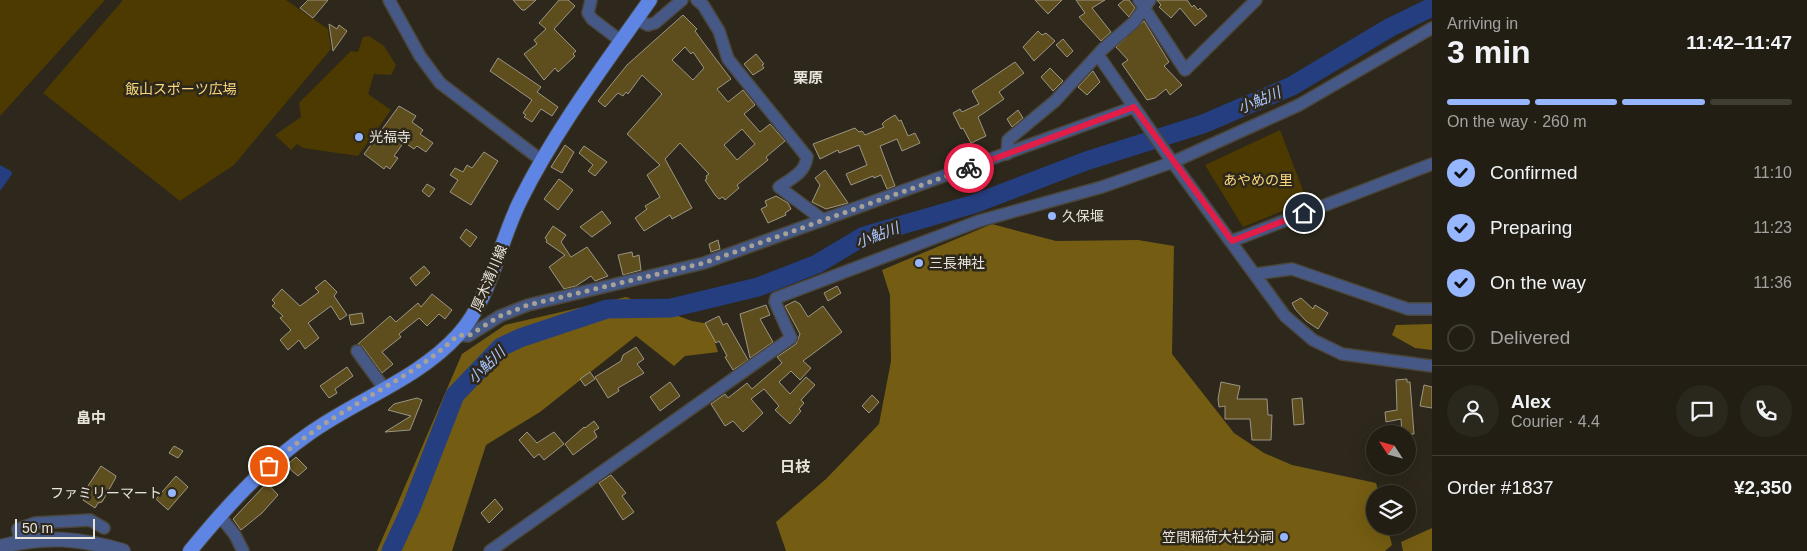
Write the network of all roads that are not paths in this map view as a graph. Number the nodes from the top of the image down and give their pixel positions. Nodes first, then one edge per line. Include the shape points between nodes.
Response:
1 (389, 0) edge
2 (591, 0) edge
3 (650, 0) edge
4 (682, 0) edge
5 (697, 0) edge
6 (1256, 0) edge
7 (1145, 2) edge
8 (636, 19) junction
9 (1432, 28) edge
10 (621, 41) junction
11 (1098, 55) junction
12 (1137, 111) junction
13 (1007, 154) junction
14 (541, 160) junction
15 (1172, 161) junction
16 (1432, 164) edge
17 (823, 220) junction
18 (1232, 241) junction
19 (1256, 274) junction
20 (1432, 309) edge
21 (458, 335) junction
22 (357, 351) dead end
23 (1432, 366) edge
24 (384, 388) junction
25 (219, 515) junction
26 (104, 528) dead end
27 (20, 542) junction
28 (0, 548) edge
29 (123, 551) edge
30 (190, 551) edge
31 (243, 551) edge
32 (490, 551) edge

1 - 14 street via 420,56 440,83
2 - 10 street via 588,13 592,19
3 - 8 main road, 厚木清川線
4 - 8 street via 654,23 648,25
5 - 17 street via 704,5 719,31 728,59 808,157 801,172 779,187
6 - 7 street via 1184,70
7 - 11 street via 1134,22
8 - 10 main road, 厚木清川線
9 - 15 street via 1299,105
10 - 14 main road, 厚木清川線
11 - 12 street
11 - 13 street via 1055,101 1008,140
12 - 13 street
12 - 15 street
13 - 17 street
14 - 21 main road, 厚木清川線 via 519,202 479,306
15 - 18 street
15 - 32 street via 1102,187 979,221 776,298 791,338
16 - 18 street
17 - 21 street via 704,263 528,305 500,316 468,336
18 - 19 street
19 - 20 street via 1292,269 1408,309
19 - 23 street via 1285,316 1313,340 1342,354
21 - 24 main road, 厚木清川線 via 417,369
22 - 24 street
24 - 25 main road, 厚木清川線 via 311,432 245,486
25 - 30 main road, 厚木清川線
25 - 31 street
26 - 27 street via 90,520 35,523 18,529
27 - 28 street
27 - 29 street via 46,538 73,539

